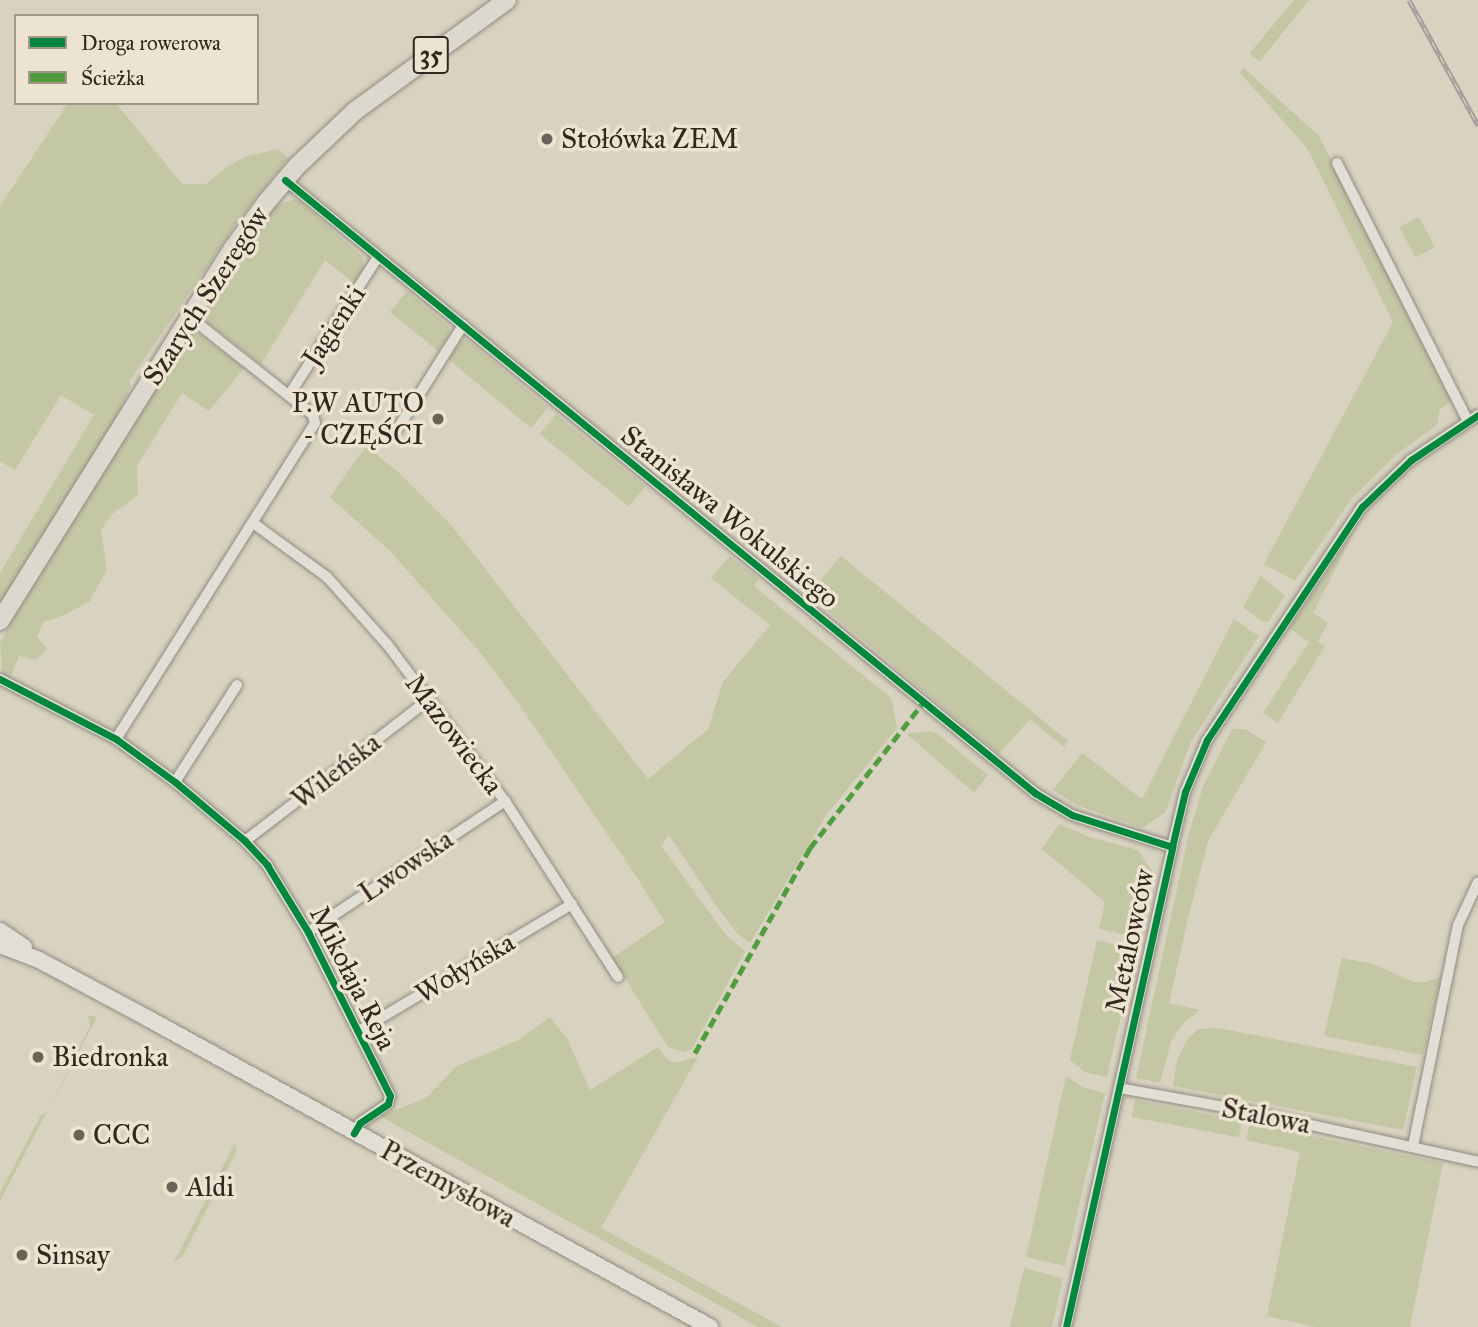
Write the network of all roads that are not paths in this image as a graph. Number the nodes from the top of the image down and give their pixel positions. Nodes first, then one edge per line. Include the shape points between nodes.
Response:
1 (507, 0) edge
2 (1337, 163) dead end
3 (285, 180) junction
4 (378, 257) junction
5 (190, 317) junction
6 (463, 325) junction
7 (289, 395) junction
8 (1473, 418) edge
9 (398, 428) dead end
10 (253, 523) junction
11 (0, 621) edge
12 (0, 680) edge
13 (237, 685) dead end
14 (427, 701) junction
15 (116, 739) junction
16 (175, 782) junction
17 (505, 801) junction
18 (245, 841) junction
19 (1172, 847) junction
20 (1478, 882) edge
21 (572, 904) junction
22 (0, 931) edge
23 (308, 932) junction
24 (0, 945) edge
25 (39, 960) junction
26 (618, 978) dead end
27 (359, 1031) junction
28 (1119, 1088) junction
29 (355, 1133) junction
30 (1413, 1146) junction
31 (1478, 1162) edge
32 (710, 1327) edge
33 (1066, 1327) edge

1 - 3 main road, Szarych Szeregów / 35 via 355,111
2 - 8 street
3 - 4 street, Stanisława Wokulskiego
3 - 5 main road, Szarych Szeregów / 35 via 241,237
4 - 6 street, Stanisława Wokulskiego
4 - 7 street, Jagienki
5 - 7 street
5 - 11 main road, Szarych Szeregów / 35
6 - 9 street
6 - 19 street, Stanisława Wokulskiego via 1035,793 1072,815
7 - 10 street via 313,415 315,423
8 - 19 street, Metalowców via 1383,484 1341,534 1207,740 1185,792
10 - 14 street, Mazowiecka via 327,577 387,644
10 - 15 street
12 - 15 street, Mikołaja Reja
13 - 16 street
14 - 17 street, Mazowiecka
14 - 18 street, Wileńska
15 - 16 street, Mikołaja Reja
16 - 18 street, Mikołaja Reja
17 - 21 street, Mazowiecka
17 - 23 street, Lwowska
18 - 23 street, Mikołaja Reja via 267,865
19 - 28 street, Metalowców
20 - 30 street via 1458,925
21 - 26 street, Mazowiecka
21 - 27 street, Wołyńska
22 - 25 main road, Przemysłowa
23 - 27 street, Mikołaja Reja
24 - 25 main road, Przemysłowa
25 - 29 main road, Przemysłowa
27 - 29 street, Mikołaja Reja via 390,1096 388,1104 360,1123
28 - 30 street, Stalowa
28 - 33 street, Metalowców
29 - 32 main road, Przemysłowa
30 - 31 street, Stalowa

